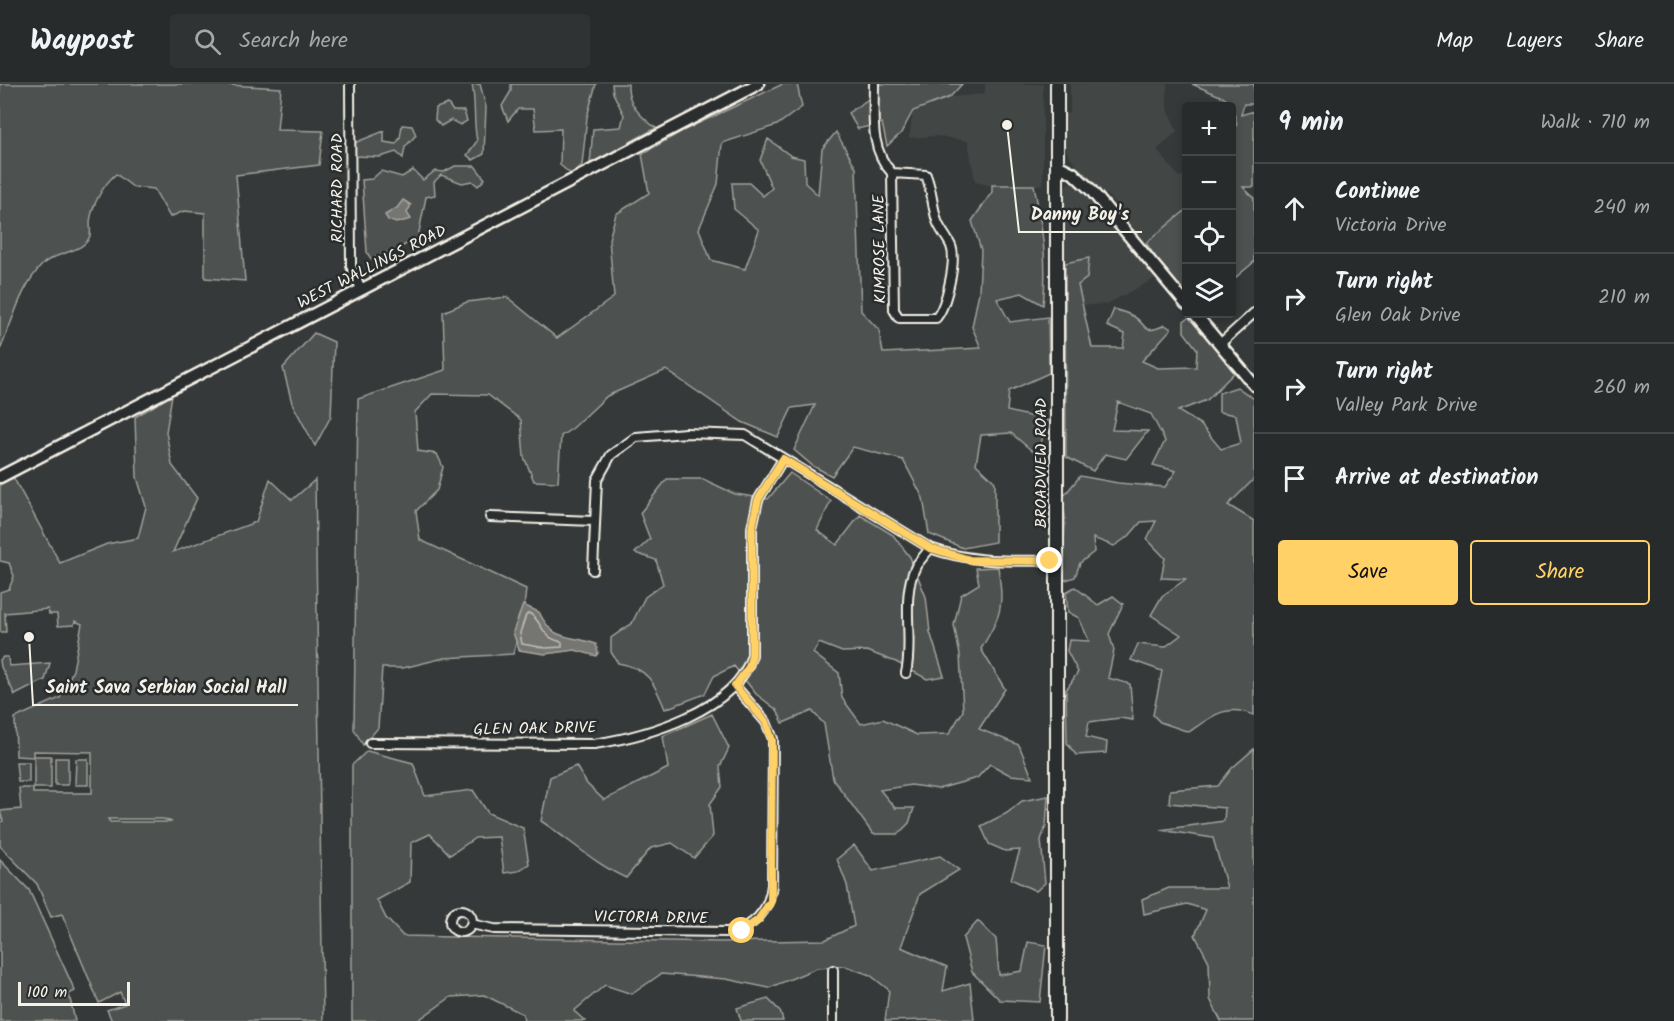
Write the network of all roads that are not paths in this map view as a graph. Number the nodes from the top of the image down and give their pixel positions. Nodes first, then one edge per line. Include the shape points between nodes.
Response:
1 (350, 84) edge
2 (758, 84) edge
3 (874, 84) edge
4 (1057, 84) edge
5 (1057, 165) junction
6 (892, 173) junction
7 (360, 289) junction
8 (1182, 299) edge
9 (1254, 313) edge
10 (1197, 318) edge
11 (1220, 344) junction
12 (1254, 385) edge
13 (783, 459) junction
14 (0, 477) edge
15 (490, 518) dead end
16 (594, 520) junction
17 (930, 548) junction
18 (1058, 561) junction
19 (593, 570) dead end
20 (906, 673) dead end
21 (735, 686) junction
22 (370, 743) dead end
23 (471, 924) dead end
24 (833, 970) dead end
25 (833, 1021) edge
26 (1058, 1021) edge

1 - 7 street, RICHARD ROAD via 351,266
2 - 7 street, WEST WALLINGS ROAD
3 - 6 street, KIMROSE LANE via 875,142 881,161
4 - 5 main road, BROADVIEW ROAD
5 - 8 street via 1073,173 1089,189
5 - 18 main road, BROADVIEW ROAD
6 - 6 street, KIMROSE LANE via 926,175 938,221 952,248 943,310 936,318 899,318 894,310
7 - 14 street, WEST WALLINGS ROAD
9 - 11 street
10 - 11 street
11 - 12 street
13 - 16 street via 745,435 686,433 636,437 611,455 597,480
13 - 17 street
13 - 21 street, GLEN OAK DRIVE via 758,500 752,528 752,655 749,667
15 - 16 street
16 - 19 street
17 - 18 street via 970,560
17 - 20 street via 916,567 909,595
18 - 26 main road, BROADVIEW ROAD
21 - 22 street, GLEN OAK DRIVE via 689,717 620,740 594,744
21 - 23 street, VICTORIA DRIVE via 766,722 772,740 771,901 758,920 742,931 727,932 494,929
24 - 25 street

